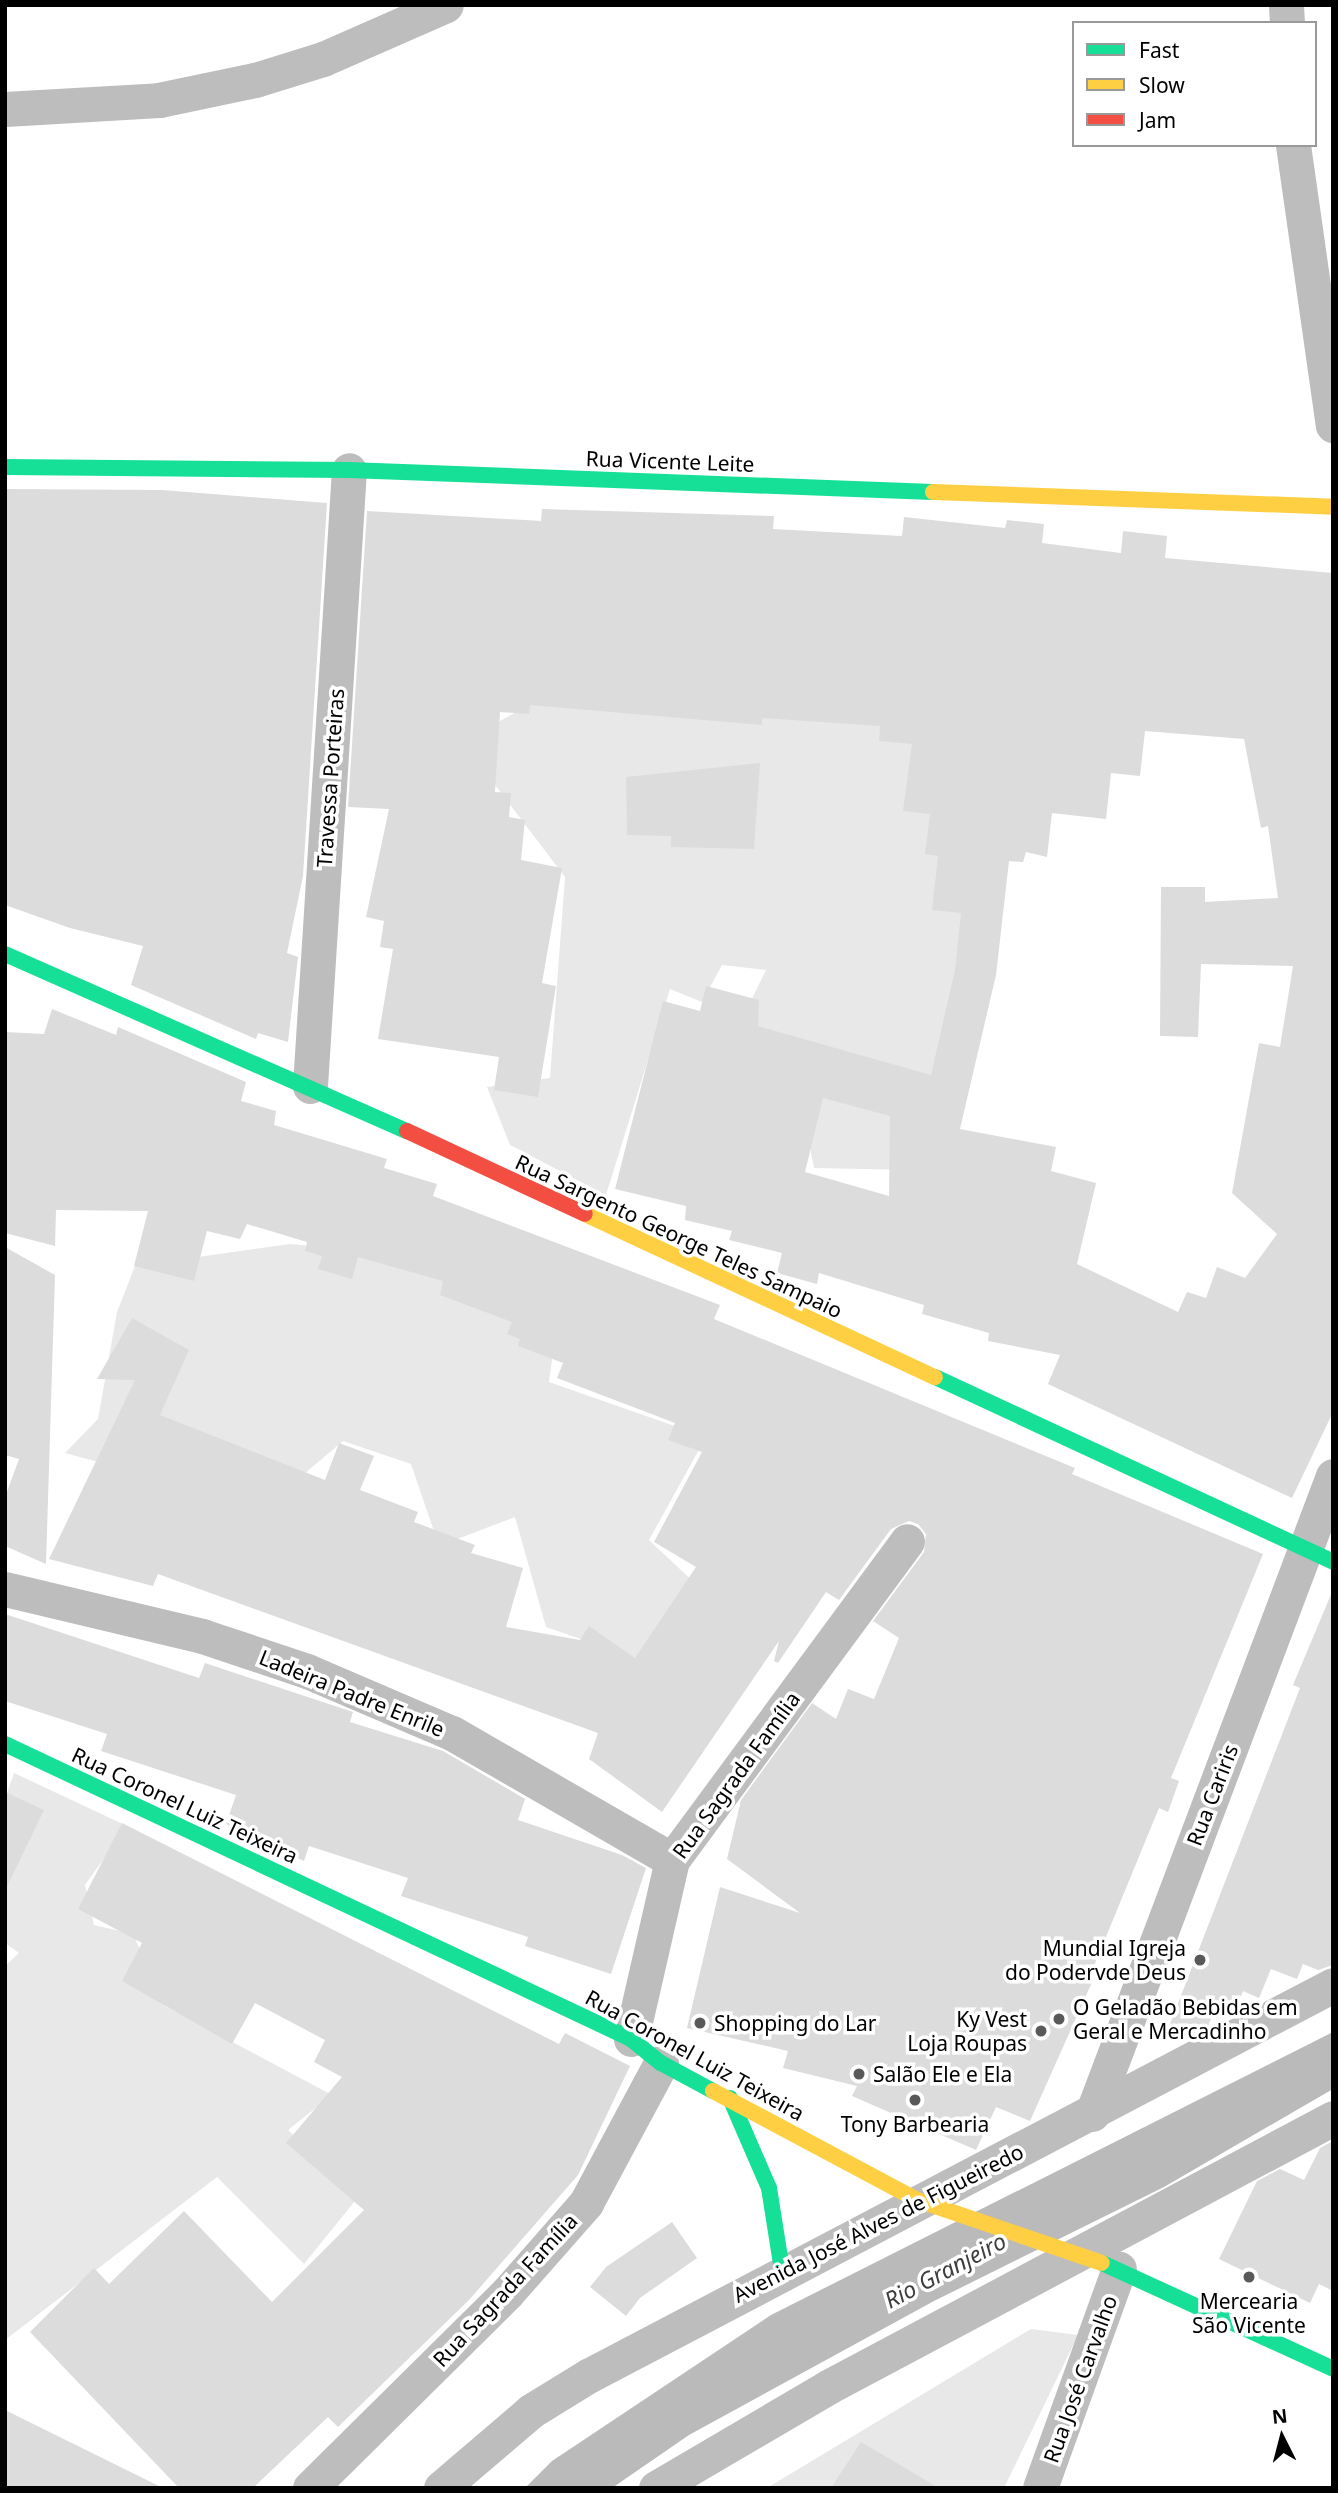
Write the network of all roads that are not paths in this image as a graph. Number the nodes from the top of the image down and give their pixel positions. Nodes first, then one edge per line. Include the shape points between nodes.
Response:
1 (446, 5) edge
2 (5, 109) edge
3 (1293, 147) edge
4 (1333, 425) edge
5 (5, 467) edge
6 (349, 470) junction
7 (1333, 508) edge
8 (5, 954) edge
9 (310, 1086) junction
10 (1333, 1476) edge
11 (907, 1541) dead end
12 (1318, 1556) edge
13 (5, 1590) edge
14 (5, 1744) edge
15 (672, 1860) junction
16 (1333, 1985) edge
17 (631, 2039) junction
18 (661, 2063) junction
19 (730, 2098) junction
20 (1092, 2114) junction
21 (1333, 2118) edge
22 (917, 2200) junction
23 (1080, 2253) junction
24 (1119, 2269) junction
25 (782, 2270) junction
26 (1333, 2369) edge
27 (310, 2488) edge
28 (441, 2488) edge
29 (656, 2488) edge
30 (1040, 2488) edge

1 - 2 street via 323,60 255,80 159,100
3 - 4 street
5 - 6 main road, Rua Vicente Leite
6 - 7 main road, Rua Vicente Leite
6 - 9 street, Travessa Porteiras
8 - 9 main road, Rua Sargento George Teles Sampaio
9 - 12 main road, Rua Sargento George Teles Sampaio
10 - 12 street, Rua Cariris
11 - 15 street, Rua Sagrada Família
12 - 20 street, Rua Cariris
13 - 15 street, Ladeira Padre Enrile via 202,1636 307,1671 452,1733
14 - 17 main road, Rua Coronel Luiz Teixeira
15 - 17 street, Rua Sagrada Família
16 - 20 street, Avenida José Alves de Figueiredo
17 - 18 main road, Rua Coronel Luiz Teixeira
18 - 19 main road, Rua Coronel Luiz Teixeira
18 - 27 street, Rua Sagrada Família via 586,2203 508,2294
19 - 22 main road, Rua Coronel Luiz Teixeira
19 - 25 main road via 769,2188
20 - 22 street, Avenida José Alves de Figueiredo
21 - 23 street
22 - 23 main road, Rua Coronel Luiz Teixeira
22 - 25 street, Avenida José Alves de Figueiredo
23 - 24 main road, Rua Coronel Luiz Teixeira
23 - 29 street via 828,2387
24 - 26 main road, Rua Coronel Luiz Teixeira
24 - 30 street, Rua José Carvalho
25 - 28 street, Avenida José Alves de Figueiredo via 542,2404

